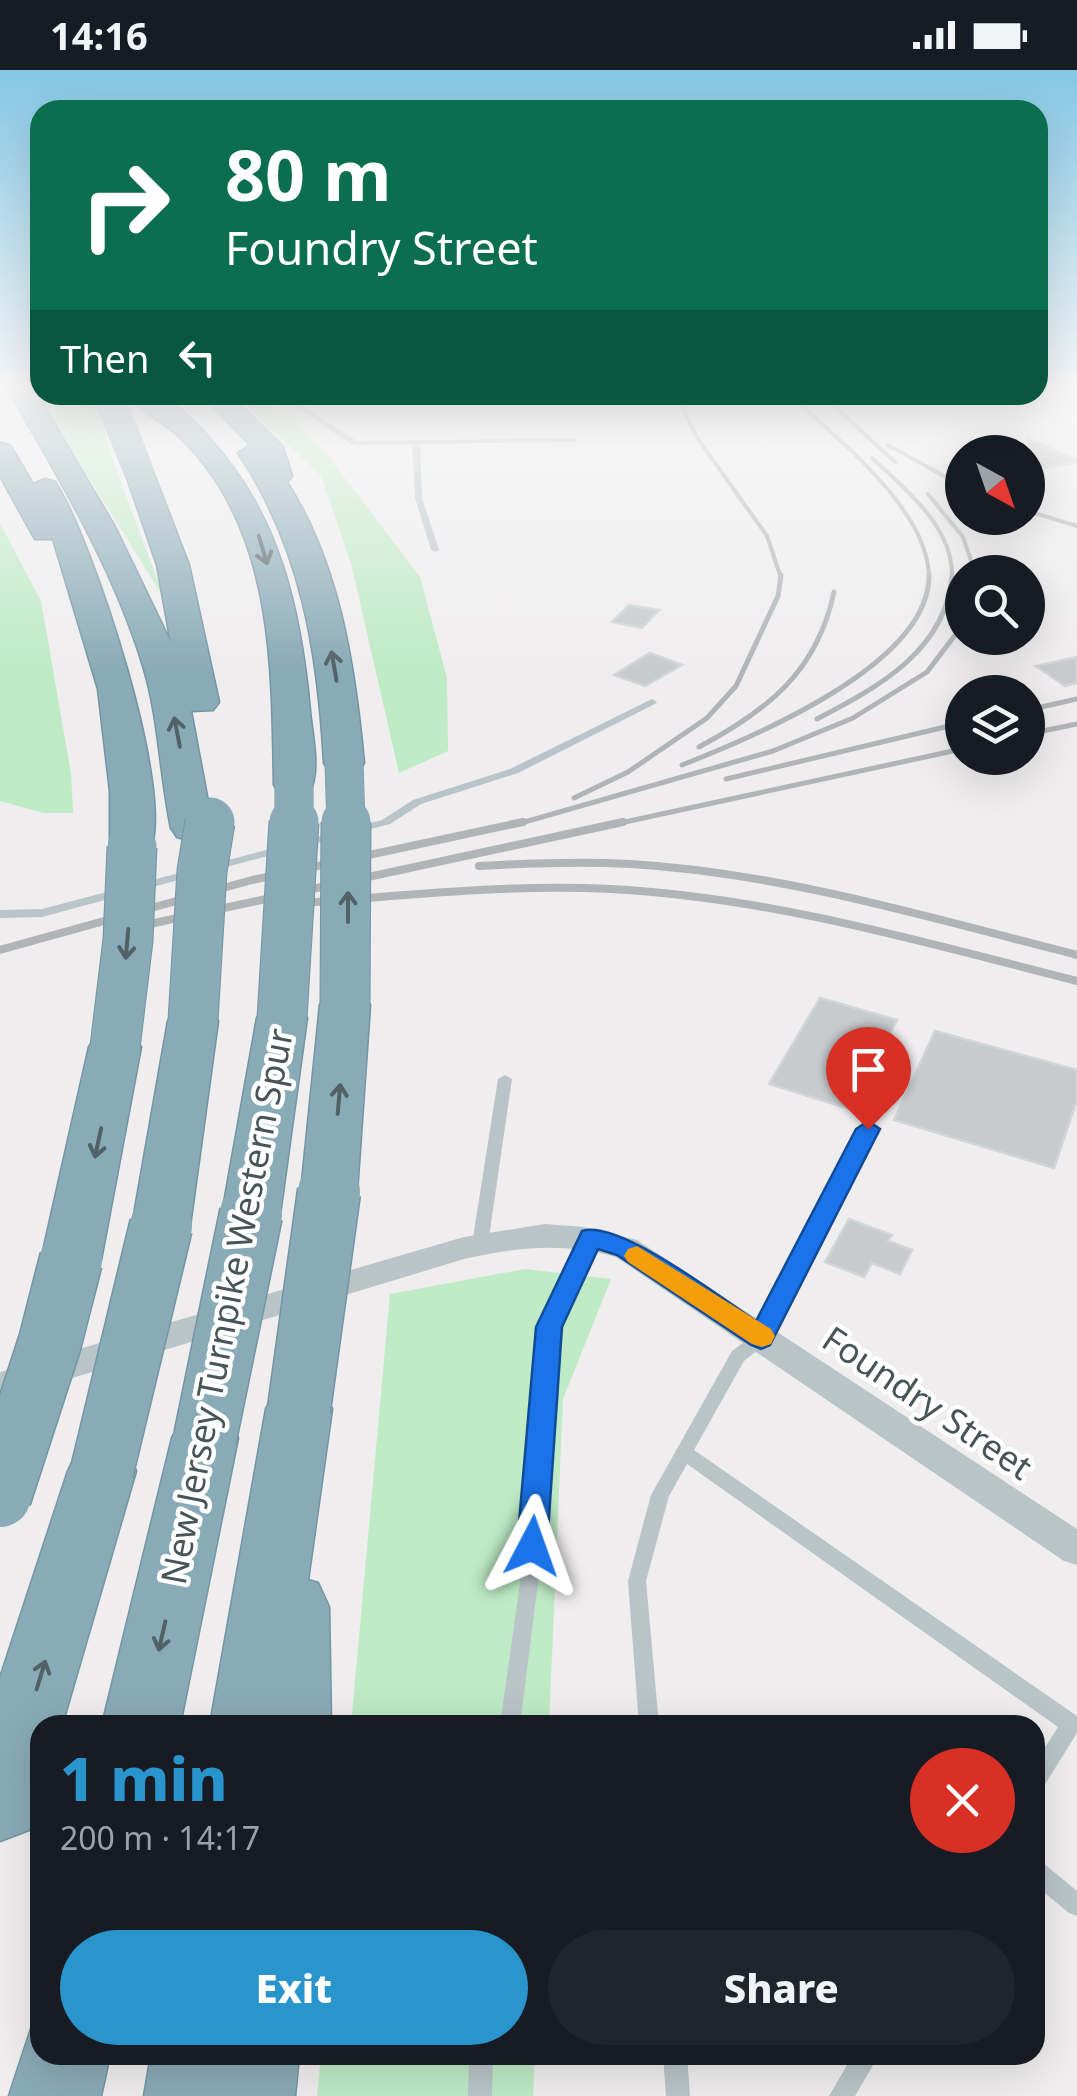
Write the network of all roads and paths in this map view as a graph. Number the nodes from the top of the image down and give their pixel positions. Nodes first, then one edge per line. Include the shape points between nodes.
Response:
1 (16, 481) edge
2 (41, 481) edge
3 (72, 481) edge
4 (143, 481) edge
5 (198, 481) edge
6 (230, 481) edge
7 (270, 481) edge
8 (279, 481) edge
9 (420, 481) edge
10 (282, 498) junction
11 (435, 550) dead end
12 (74, 563) junction
13 (652, 702) dead end
14 (292, 736) junction
15 (348, 832) junction
16 (201, 840) junction
17 (0, 914) edge
18 (505, 1078) dead end
19 (868, 1129) dead end
20 (591, 1237) junction
21 (480, 1244) junction
22 (761, 1338) junction
23 (0, 1386) edge
24 (684, 1452) junction
25 (288, 1480) junction
26 (0, 1496) edge
27 (1077, 1549) edge
28 (143, 1715) edge
29 (251, 1715) edge
30 (293, 1715) edge
31 (511, 1715) edge
32 (648, 1715) edge
33 (1045, 1766) edge
34 (0, 1802) edge
35 (1045, 1879) edge
36 (1077, 1905) edge
37 (63, 2065) edge
38 (195, 2065) edge
39 (253, 2065) edge
40 (481, 2065) edge
41 (676, 2065) edge
42 (860, 2065) edge
43 (56, 2096) edge
44 (190, 2096) edge
45 (249, 2096) edge
46 (480, 2096) edge
47 (678, 2096) edge
48 (841, 2096) edge

1 - 12 highway via 41,526
2 - 12 highway via 64,524
16 -> 3 highway via 172,705 144,618
4 - 16 highway, bridge via 183,608 204,724
5 - 14 highway via 241,566 261,671
6 -> 14 highway, New Jersey Turnpike Western Spur via 246,504 276,597
7 - 10 highway, New Jersey Turnpike Western Spur
8 - 10 highway
9 - 11 lane via 417,497
15 -> 10 highway, New Jersey Turnpike Western Spur, bridge via 338,690 325,621
12 -> 26 highway, bridge via 118,689 132,791 129,924 102,1128 50,1342
13 - 15 lane via 514,772
14 -> 28 highway, New Jersey Turnpike Western Spur, bridge via 292,890 282,1018 251,1214
15 - 17 lane via 42,913
25 -> 15 highway, New Jersey Turnpike Western Spur, bridge via 329,1192 345,1005
34 -> 16 highway, bridge via 102,1471 161,1226 194,1020
18 - 21 lane
19 - 22 lane
20 - 21 street, Foundry Street via 556,1232
20 - 22 street, Foundry Street via 626,1248
20 - 31 lane via 549,1327
21 - 23 street, Foundry Street
22 - 24 lane via 738,1356
22 - 27 street, Foundry Street
24 - 32 lane via 660,1495 638,1581
24 - 33 lane via 1071,1724
25 - 29 highway, New Jersey Turnpike Western Spur
25 - 30 highway
35 - 36 lane
37 - 43 highway
38 - 44 highway
39 - 45 highway
40 - 46 lane
41 - 47 lane
42 - 48 lane

